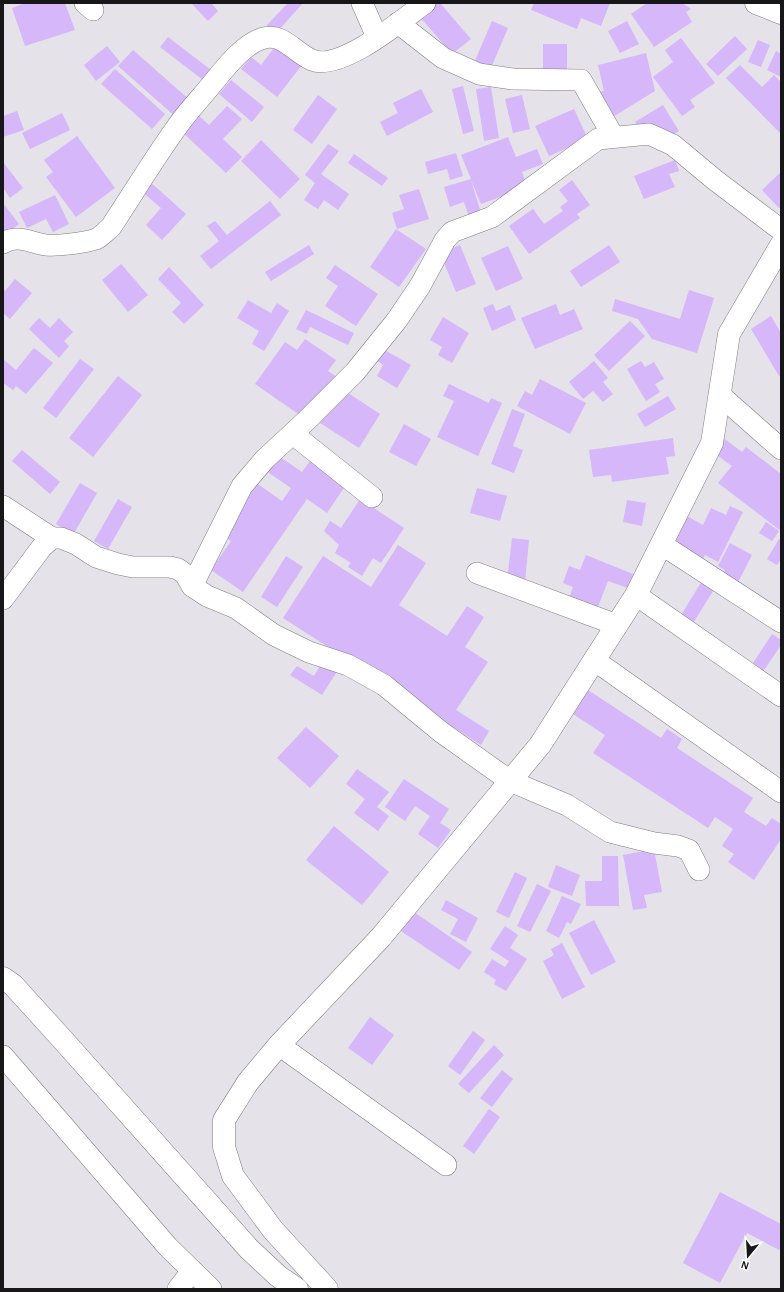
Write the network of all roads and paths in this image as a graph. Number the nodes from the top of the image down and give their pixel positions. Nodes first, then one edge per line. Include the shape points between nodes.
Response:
1 (362, 3) edge
2 (425, 3) edge
3 (756, 3) edge
4 (781, 13) edge
5 (398, 23) junction
6 (377, 37) junction
7 (613, 136) junction
8 (781, 230) edge
9 (3, 243) edge
10 (781, 245) edge
11 (720, 395) junction
12 (293, 434) junction
13 (781, 448) edge
14 (372, 498) dead end
15 (3, 506) edge
16 (52, 538) junction
17 (662, 544) junction
18 (477, 572) dead end
19 (192, 586) junction
20 (636, 595) junction
21 (3, 599) edge
22 (781, 622) edge
23 (616, 626) junction
24 (594, 660) junction
25 (781, 696) edge
26 (510, 781) junction
27 (781, 792) edge
28 (699, 870) dead end
29 (6, 976) edge
30 (279, 1045) junction
31 (3, 1056) edge
32 (446, 1165) dead end
33 (192, 1271) junction
34 (178, 1289) edge
35 (211, 1289) edge
36 (297, 1289) edge
37 (327, 1289) edge

1 - 6 street
2 - 5 street
3 - 4 street
5 - 6 street
5 - 7 street via 443,58 480,74 513,79 581,80
6 - 9 street via 348,55 322,62 312,60 278,38 265,37 251,42 225,68 175,129 111,227 96,239 59,245 45,245 19,238
7 - 8 street via 649,134 673,145
7 - 12 street via 598,138 492,217 452,232 397,320 355,372
10 - 11 street via 729,334
11 - 13 street
11 - 17 street via 712,443
12 - 14 street
12 - 19 street via 265,459 242,486
15 - 16 street
16 - 19 street via 61,538 96,557 118,564 133,567 170,566 185,574
16 - 21 street
17 - 20 street
17 - 22 street
18 - 23 street
19 - 26 street via 207,596 236,608 274,635 309,652 348,665 384,686 441,732
20 - 23 street
20 - 25 street
23 - 24 street
24 - 26 street via 540,745
24 - 27 street
26 - 28 street via 567,805 610,832 689,850
26 - 30 street via 381,937
29 - 36 street via 249,1249 278,1276
30 - 32 street
30 - 37 street via 248,1082 224,1120 224,1147 233,1176 273,1230
31 - 33 street via 168,1247
33 - 34 street
33 - 35 street

